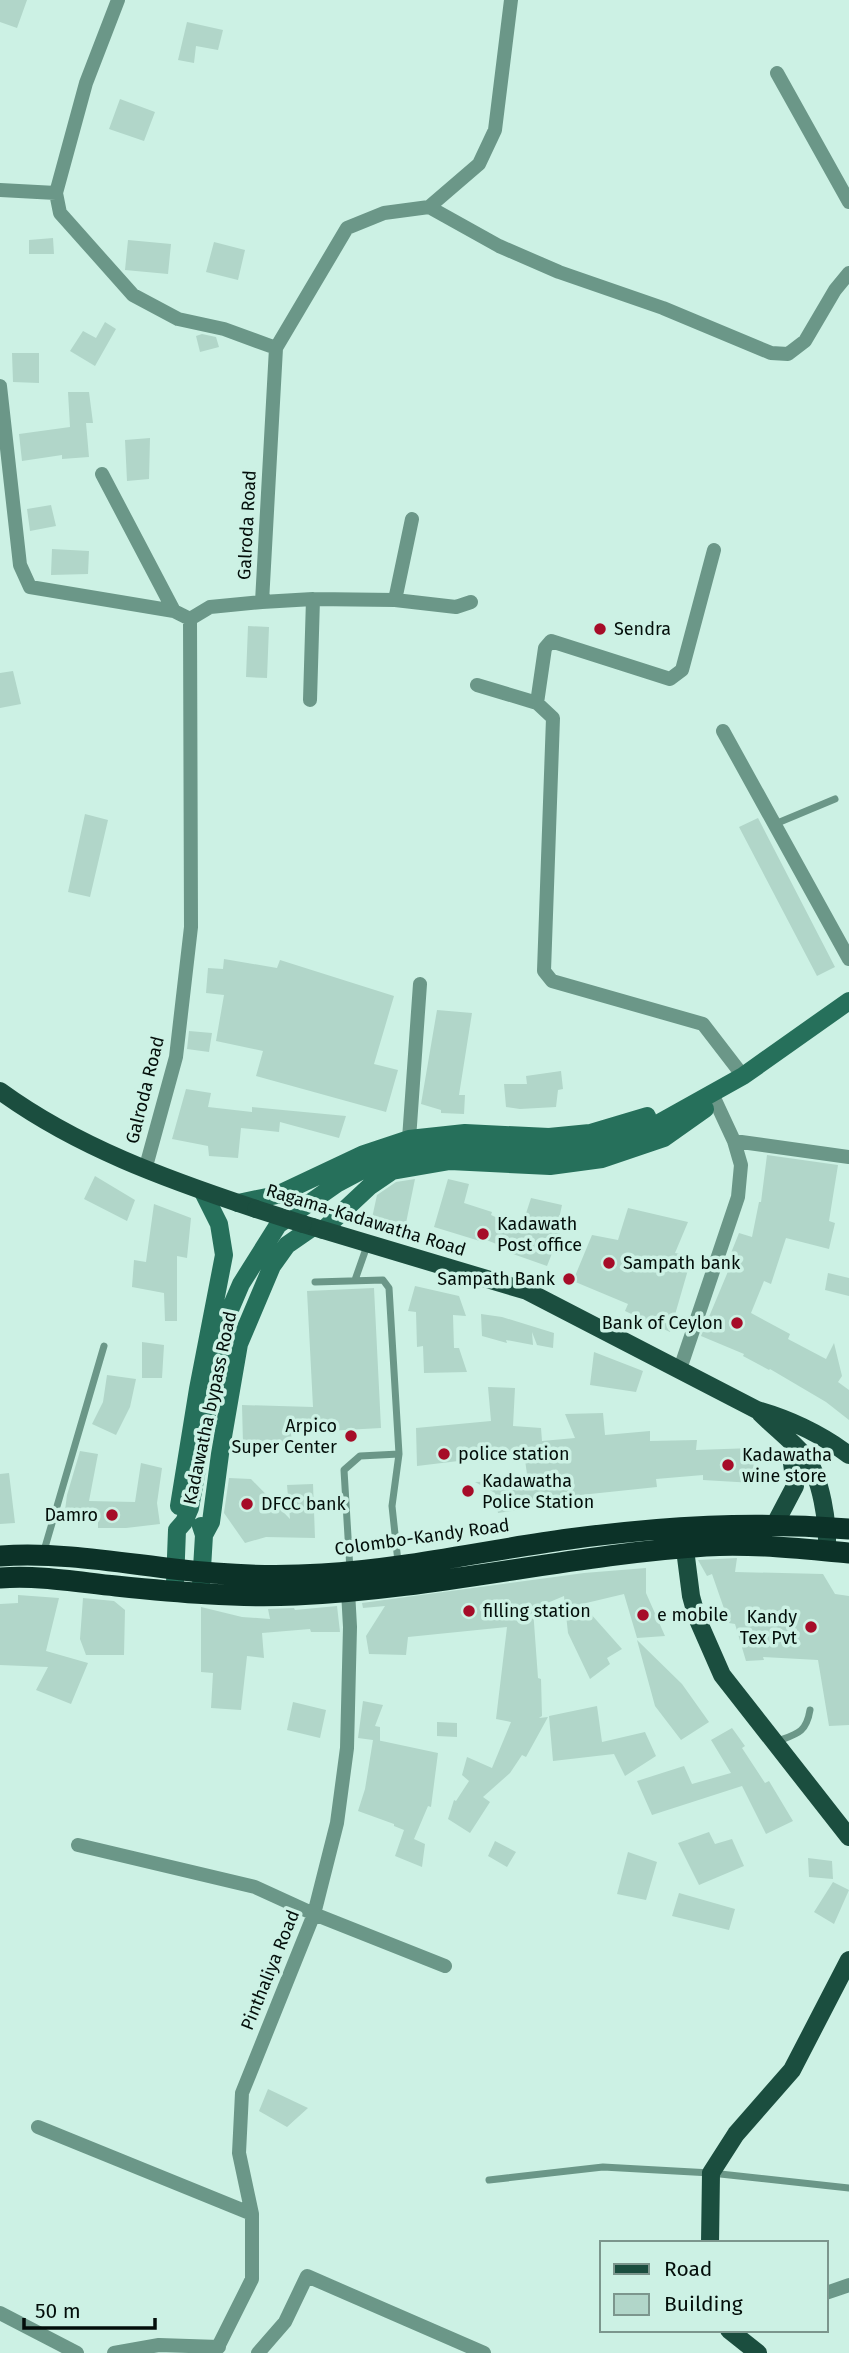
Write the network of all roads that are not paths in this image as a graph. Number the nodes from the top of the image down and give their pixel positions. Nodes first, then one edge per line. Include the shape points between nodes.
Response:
1 (118, 0) edge
2 (511, 0) edge
3 (778, 73) dead end
4 (0, 190) edge
5 (56, 193) junction
6 (849, 202) edge
7 (429, 208) junction
8 (849, 273) edge
9 (276, 348) junction
10 (1, 386) edge
11 (102, 474) dead end
12 (412, 519) dead end
13 (714, 550) dead end
14 (313, 599) junction
15 (395, 600) junction
16 (262, 602) junction
17 (471, 602) dead end
18 (174, 611) junction
19 (190, 619) junction
20 (477, 685) dead end
21 (310, 700) dead end
22 (537, 703) junction
23 (723, 731) dead end
24 (835, 799) dead end
25 (775, 824) junction
26 (849, 958) edge
27 (420, 984) dead end
28 (847, 1005) edge
29 (736, 1080) junction
30 (0, 1091) edge
31 (714, 1098) junction
32 (408, 1139) junction
33 (734, 1141) junction
34 (849, 1157) edge
35 (145, 1170) junction
36 (203, 1192) junction
37 (238, 1203) junction
38 (313, 1227) junction
39 (368, 1242) junction
40 (251, 1270) junction
41 (355, 1280) junction
42 (315, 1282) dead end
43 (104, 1346) dead end
44 (680, 1369) junction
45 (757, 1410) junction
46 (794, 1445) junction
47 (399, 1454) junction
48 (849, 1455) edge
49 (775, 1524) junction
50 (683, 1526) junction
51 (838, 1528) edge
52 (177, 1530) junction
53 (204, 1535) junction
54 (685, 1548) junction
55 (827, 1551) junction
56 (849, 1553) edge
57 (43, 1554) junction
58 (0, 1556) edge
59 (398, 1565) junction
60 (0, 1578) edge
61 (175, 1580) junction
62 (201, 1581) junction
63 (349, 1581) junction
64 (810, 1710) dead end
65 (775, 1742) junction
66 (849, 1837) edge
67 (78, 1845) dead end
68 (314, 1914) junction
69 (849, 1960) edge
70 (445, 1966) dead end
71 (38, 2126) dead end
72 (712, 2173) junction
73 (489, 2180) dead end
74 (849, 2188) edge
75 (252, 2214) junction
76 (710, 2241) edge
77 (849, 2284) edge
78 (828, 2292) edge
79 (0, 2313) edge
80 (732, 2332) edge
81 (217, 2350) edge
82 (77, 2353) edge
83 (114, 2353) edge
84 (258, 2353) edge
85 (484, 2353) edge
86 (758, 2353) edge

1 - 5 street via 86,83
2 - 7 street via 495,130 479,164
3 - 6 street
4 - 5 street
5 - 9 street via 60,214 133,295 178,319
7 - 8 street via 559,272 771,353 788,354 805,341
7 - 9 street via 384,213 347,228
9 - 16 street, Galroda Road
10 - 18 street via 20,565 30,587
11 - 18 street
12 - 15 street
13 - 22 street via 682,670 670,678 551,641 545,648
14 - 15 street
14 - 16 street
14 - 21 street
15 - 17 street via 456,607
16 - 19 street, Galroda Road via 211,607
18 - 19 street
19 - 35 street, Galroda Road via 191,927 176,1057
20 - 22 street
22 - 29 street via 553,718 544,971 552,981 703,1024
23 - 25 street
24 - 25 lane
25 - 26 street
27 - 32 street
28 - 29 main road, Kadawatha bypass Road
29 - 31 main road
29 - 32 main road via 639,1119 590,1133 549,1137 465,1133
29 - 40 main road, Kadawatha bypass Road via 657,1124 599,1145 554,1151 455,1148 387,1157 338,1183 278,1225
30 - 35 main road, Ragama-Kadawatha Road via 50,1124
31 - 33 street
31 - 38 main road via 664,1138 602,1159 550,1166 450,1161 392,1171
32 - 37 main road via 364,1154 277,1195
33 - 34 street
33 - 44 street via 741,1165 738,1197
35 - 36 main road, Ragama-Kadawatha Road
36 - 37 main road, Ragama-Kadawatha Road
36 - 52 main road via 219,1224 224,1255
37 - 38 main road, Ragama-Kadawatha Road, bridge
38 - 39 main road, Ragama-Kadawatha Road
38 - 53 main road via 287,1245 272,1266 239,1344 211,1522
39 - 41 lane
39 - 44 main road, Ragama-Kadawatha Road via 527,1291
40 - 52 main road, Kadawatha bypass Road via 229,1312 190,1508
40 - 53 main road, Kadawatha bypass Road via 230,1341 212,1433 199,1521
41 - 42 lane
41 - 47 lane via 383,1280 389,1288
43 - 57 lane
44 - 45 main road, Ragama-Kadawatha Road
45 - 46 main road
45 - 48 main road via 819,1436
46 - 49 main road via 794,1486
46 - 51 main road via 810,1465
47 - 59 lane via 392,1506
47 - 63 lane via 360,1456 344,1470
49 - 50 highway, Colombo-Kandy Road
49 - 51 highway, Colombo-Kandy Road
50 - 54 main road
50 - 59 highway, Colombo-Kandy Road
51 - 55 main road
52 - 61 main road, Kadawatha bypass Road
53 - 62 main road, Kadawatha bypass Road
54 - 55 highway, Colombo-Kandy Road
54 - 63 highway, Colombo-Kandy Road
54 - 65 main road via 691,1596 713,1657
55 - 56 highway, Colombo-Kandy Road
57 - 58 highway, Colombo-Kandy Road
57 - 61 highway, Colombo-Kandy Road via 104,1559
59 - 63 highway, Colombo-Kandy Road
60 - 61 highway, Colombo-Kandy Road
61 - 62 highway, Colombo-Kandy Road
62 - 63 highway, Colombo-Kandy Road via 292,1595
63 - 68 street, Pinthaliya Road via 347,1748 337,1823
64 - 65 lane via 803,1730
65 - 66 main road
67 - 68 street via 255,1887
68 - 70 street
68 - 75 street, Pinthaliya Road via 242,2093 239,2153
69 - 72 main road via 792,2070 736,2134
71 - 75 street
72 - 73 lane via 603,2167
72 - 74 lane
72 - 76 main road
75 - 81 street, Pinthaliya Road via 252,2279
77 - 78 street
79 - 82 street
80 - 86 main road
81 - 83 street via 159,2345
84 - 85 street via 285,2322 307,2276

